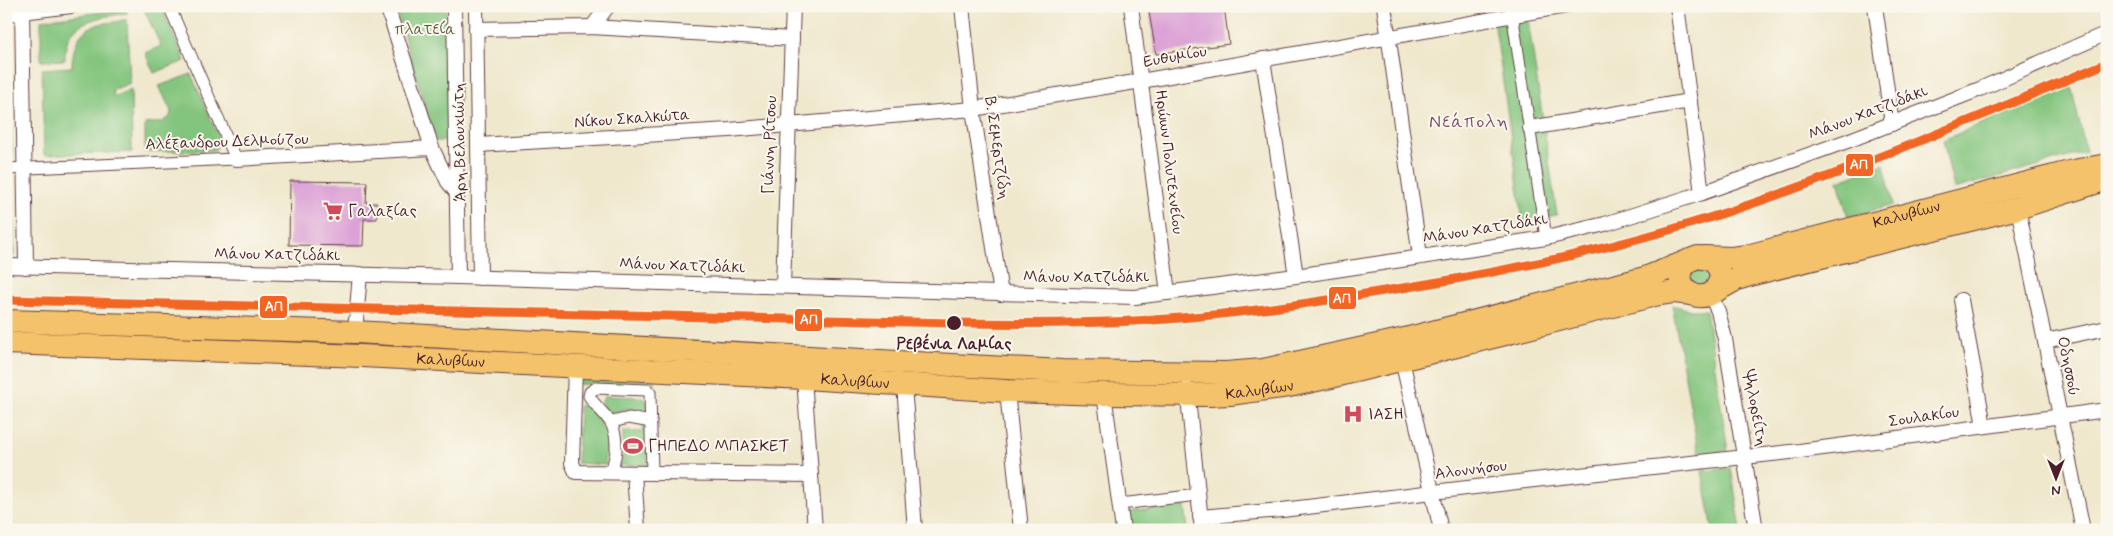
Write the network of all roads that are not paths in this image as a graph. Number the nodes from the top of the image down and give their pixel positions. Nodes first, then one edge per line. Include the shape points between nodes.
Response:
1 (68, 6) edge
2 (169, 6) edge
3 (387, 6) edge
4 (454, 6) edge
5 (476, 6) edge
6 (608, 6) edge
7 (793, 6) edge
8 (962, 6) edge
9 (1132, 6) edge
10 (1384, 6) edge
11 (1566, 6) edge
12 (1677, 6) edge
13 (1875, 6) edge
14 (22, 9) edge
15 (1512, 11) edge
16 (6, 14) edge
17 (592, 27) junction
18 (476, 29) junction
19 (2107, 33) edge
20 (1389, 37) junction
21 (792, 39) junction
22 (1263, 59) junction
23 (1141, 82) junction
24 (1690, 101) junction
25 (973, 109) junction
26 (1892, 124) junction
27 (789, 125) junction
28 (1530, 128) junction
29 (478, 145) junction
30 (432, 148) junction
31 (236, 159) junction
32 (2107, 165) edge
33 (6, 168) edge
34 (24, 168) junction
35 (2107, 179) edge
36 (456, 192) junction
37 (1702, 193) junction
38 (2018, 208) junction
39 (1546, 238) junction
40 (1420, 256) junction
41 (1696, 258) junction
42 (6, 266) edge
43 (26, 267) junction
44 (360, 274) junction
45 (1296, 276) junction
46 (458, 277) junction
47 (480, 278) junction
48 (783, 286) junction
49 (1168, 293) junction
50 (1001, 294) junction
51 (1705, 294) junction
52 (1961, 300) dead end
53 (6, 321) edge
54 (2107, 328) edge
55 (356, 332) junction
56 (2045, 341) junction
57 (6, 343) edge
58 (1402, 360) junction
59 (575, 366) junction
60 (804, 378) junction
61 (1187, 384) junction
62 (904, 385) junction
63 (1007, 391) junction
64 (1104, 394) junction
65 (2107, 410) edge
66 (2060, 417) junction
67 (612, 422) junction
68 (652, 422) junction
69 (1984, 426) junction
70 (1746, 457) junction
71 (612, 473) junction
72 (634, 473) junction
73 (652, 473) junction
74 (810, 475) junction
75 (1432, 492) junction
76 (1198, 495) junction
77 (1120, 504) junction
78 (1201, 524) edge
79 (638, 530) edge
80 (815, 530) edge
81 (916, 530) edge
82 (1021, 530) edge
83 (1123, 530) edge
84 (1441, 530) edge
85 (1756, 530) edge
86 (2082, 530) edge

1 - 14 street
2 - 31 street
3 - 30 street
4 - 36 street, Άρη Βελουχιώτη
5 - 18 street, Άρη Βελουχιώτη
6 - 17 street
7 - 21 street, Γιάννη Ρίτσου
8 - 25 street, Β. Σεμερτζίδη
9 - 23 street, Ηρώων Πολυτεχνείου
10 - 20 street
11 - 15 street, Ευθυμίου
12 - 24 street
13 - 26 street
14 - 16 street
14 - 34 street
15 - 20 street, Ευθυμίου
15 - 28 street
17 - 18 street
17 - 21 street
18 - 29 street, Άρη Βελουχιώτη
19 - 26 street, Μάνου Χατζιδάκι
20 - 22 street, Ευθυμίου
20 - 40 street
21 - 27 street, Γιάννη Ρίτσου
22 - 23 street, Ευθυμίου
22 - 45 street
23 - 25 street, Ευθυμίου
23 - 49 street, Ηρώων Πολυτεχνείου
24 - 28 street
24 - 37 street
25 - 27 street, Ευθυμίου
25 - 50 street, Β. Σεμερτζίδη
26 - 37 street, Μάνου Χατζιδάκι
27 - 29 street, Νίκου Σκαλκώτα
27 - 48 street, Γιάννη Ρίτσου
28 - 39 street
29 - 47 street, Άρη Βελουχιώτη
30 - 31 street, Αλέξανδρου Δελμούζου
30 - 36 street
31 - 34 street, Αλέξανδρου Δελμούζου
32 - 41 main road, Καλυβίων via 1746,256
33 - 34 street, Αλέξανδρου Δελμούζου
34 - 43 street
35 - 38 main road, Καλυβίων
36 - 46 street, Άρη Βελουχιώτη
37 - 39 street, Μάνου Χατζιδάκι via 1604,224
38 - 51 main road, Καλυβίων via 1757,273
38 - 56 street, Οδησσού
39 - 40 street, Μάνου Χατζιδάκι
40 - 45 street, Μάνου Χατζιδάκι
41 - 51 main road via 1684,266 1681,277 1684,287
41 - 51 main road via 1712,260 1720,271 1720,282
41 - 61 main road, Καλυβίων via 1645,278 1349,352
42 - 43 street, Μάνου Χατζιδάκι
43 - 44 street, Μάνου Χατζιδάκι
44 - 46 street, Μάνου Χατζιδάκι
44 - 55 street
45 - 49 street, Μάνου Χατζιδάκι
46 - 47 street, Μάνου Χατζιδάκι
47 - 48 street, Μάνου Χατζιδάκι
48 - 50 street, Μάνου Χατζιδάκι
49 - 50 street, Μάνου Χατζιδάκι via 1135,297
51 - 58 main road, Καλυβίων via 1674,292 1656,295
51 - 70 street, Ψηλορείτη via 1715,302 1722,324
52 - 69 street
53 - 55 main road, Καλυβίων
54 - 56 street
55 - 61 main road, Καλυβίων via 1062,371
56 - 66 street, Οδησσού
57 - 59 main road, Καλυβίων
58 - 61 main road, Καλυβίων via 1289,386 1230,394
58 - 75 street
59 - 60 main road, Καλυβίων
59 - 71 street via 572,463 576,472
60 - 62 main road, Καλυβίων
60 - 74 street
61 - 64 main road, Καλυβίων
61 - 76 street
62 - 63 main road, Καλυβίων
62 - 81 street
63 - 64 main road, Καλυβίων
63 - 82 street
64 - 77 street
65 - 66 street, Σουλακίου
66 - 69 street, Σουλακίου
66 - 86 street, Οδησσού
67 - 68 street via 629,418
67 - 68 street via 588,396 596,388 647,390 650,393
67 - 71 street via 616,447
68 - 73 street
69 - 70 street, Σουλακίου
70 - 75 street, Αλοννήσου
70 - 85 street, Ψηλορείτη
71 - 72 street
72 - 73 street
72 - 79 street
73 - 74 street
74 - 80 street
75 - 78 street, Αλοννήσου via 1282,510
75 - 84 street
76 - 77 street
76 - 78 street
77 - 83 street

